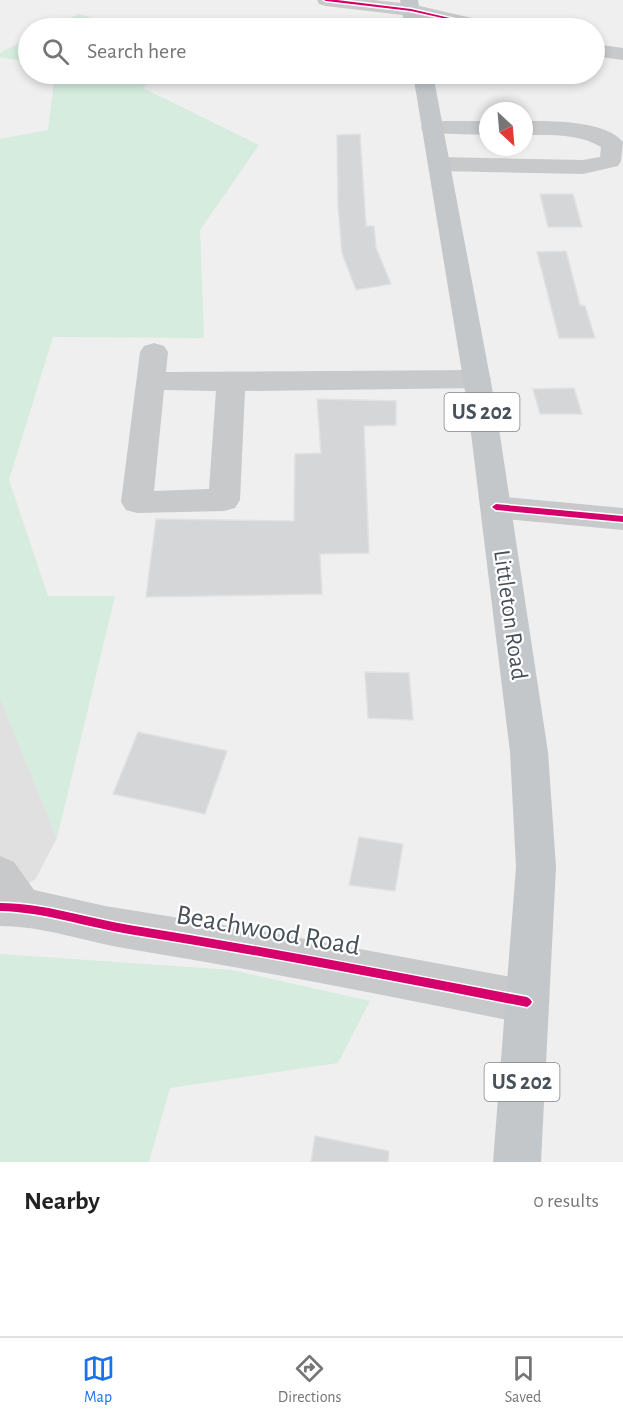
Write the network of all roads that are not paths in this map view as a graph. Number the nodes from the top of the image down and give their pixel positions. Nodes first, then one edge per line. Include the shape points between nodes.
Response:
1 (326, 0) edge
2 (412, 13) edge
3 (438, 18) edge
4 (605, 52) edge
5 (623, 54) edge
6 (425, 84) edge
7 (432, 128) junction
8 (479, 128) edge
9 (533, 128) edge
10 (439, 164) junction
11 (154, 352) dead end
12 (477, 379) junction
13 (151, 381) junction
14 (231, 382) junction
15 (496, 507) junction
16 (623, 519) edge
17 (7, 896) edge
18 (527, 1002) junction
19 (517, 1162) edge

1 - 2 street
2 - 3 street
4 - 5 street
6 - 7 main road, Littleton Road / US 202
7 - 8 street
7 - 10 main road, Littleton Road / US 202
9 - 10 street via 564,128 600,136 613,144 610,161 583,167
10 - 12 main road, Littleton Road / US 202
11 - 13 street
12 - 14 street
12 - 15 main road, Littleton Road / US 202
13 - 14 street
13 - 14 street via 137,502 224,500
15 - 16 street
15 - 18 main road, Littleton Road / US 202 via 529,752 536,867
17 - 18 street, Beachwood Road via 106,926
18 - 19 main road, Littleton Road / US 202

